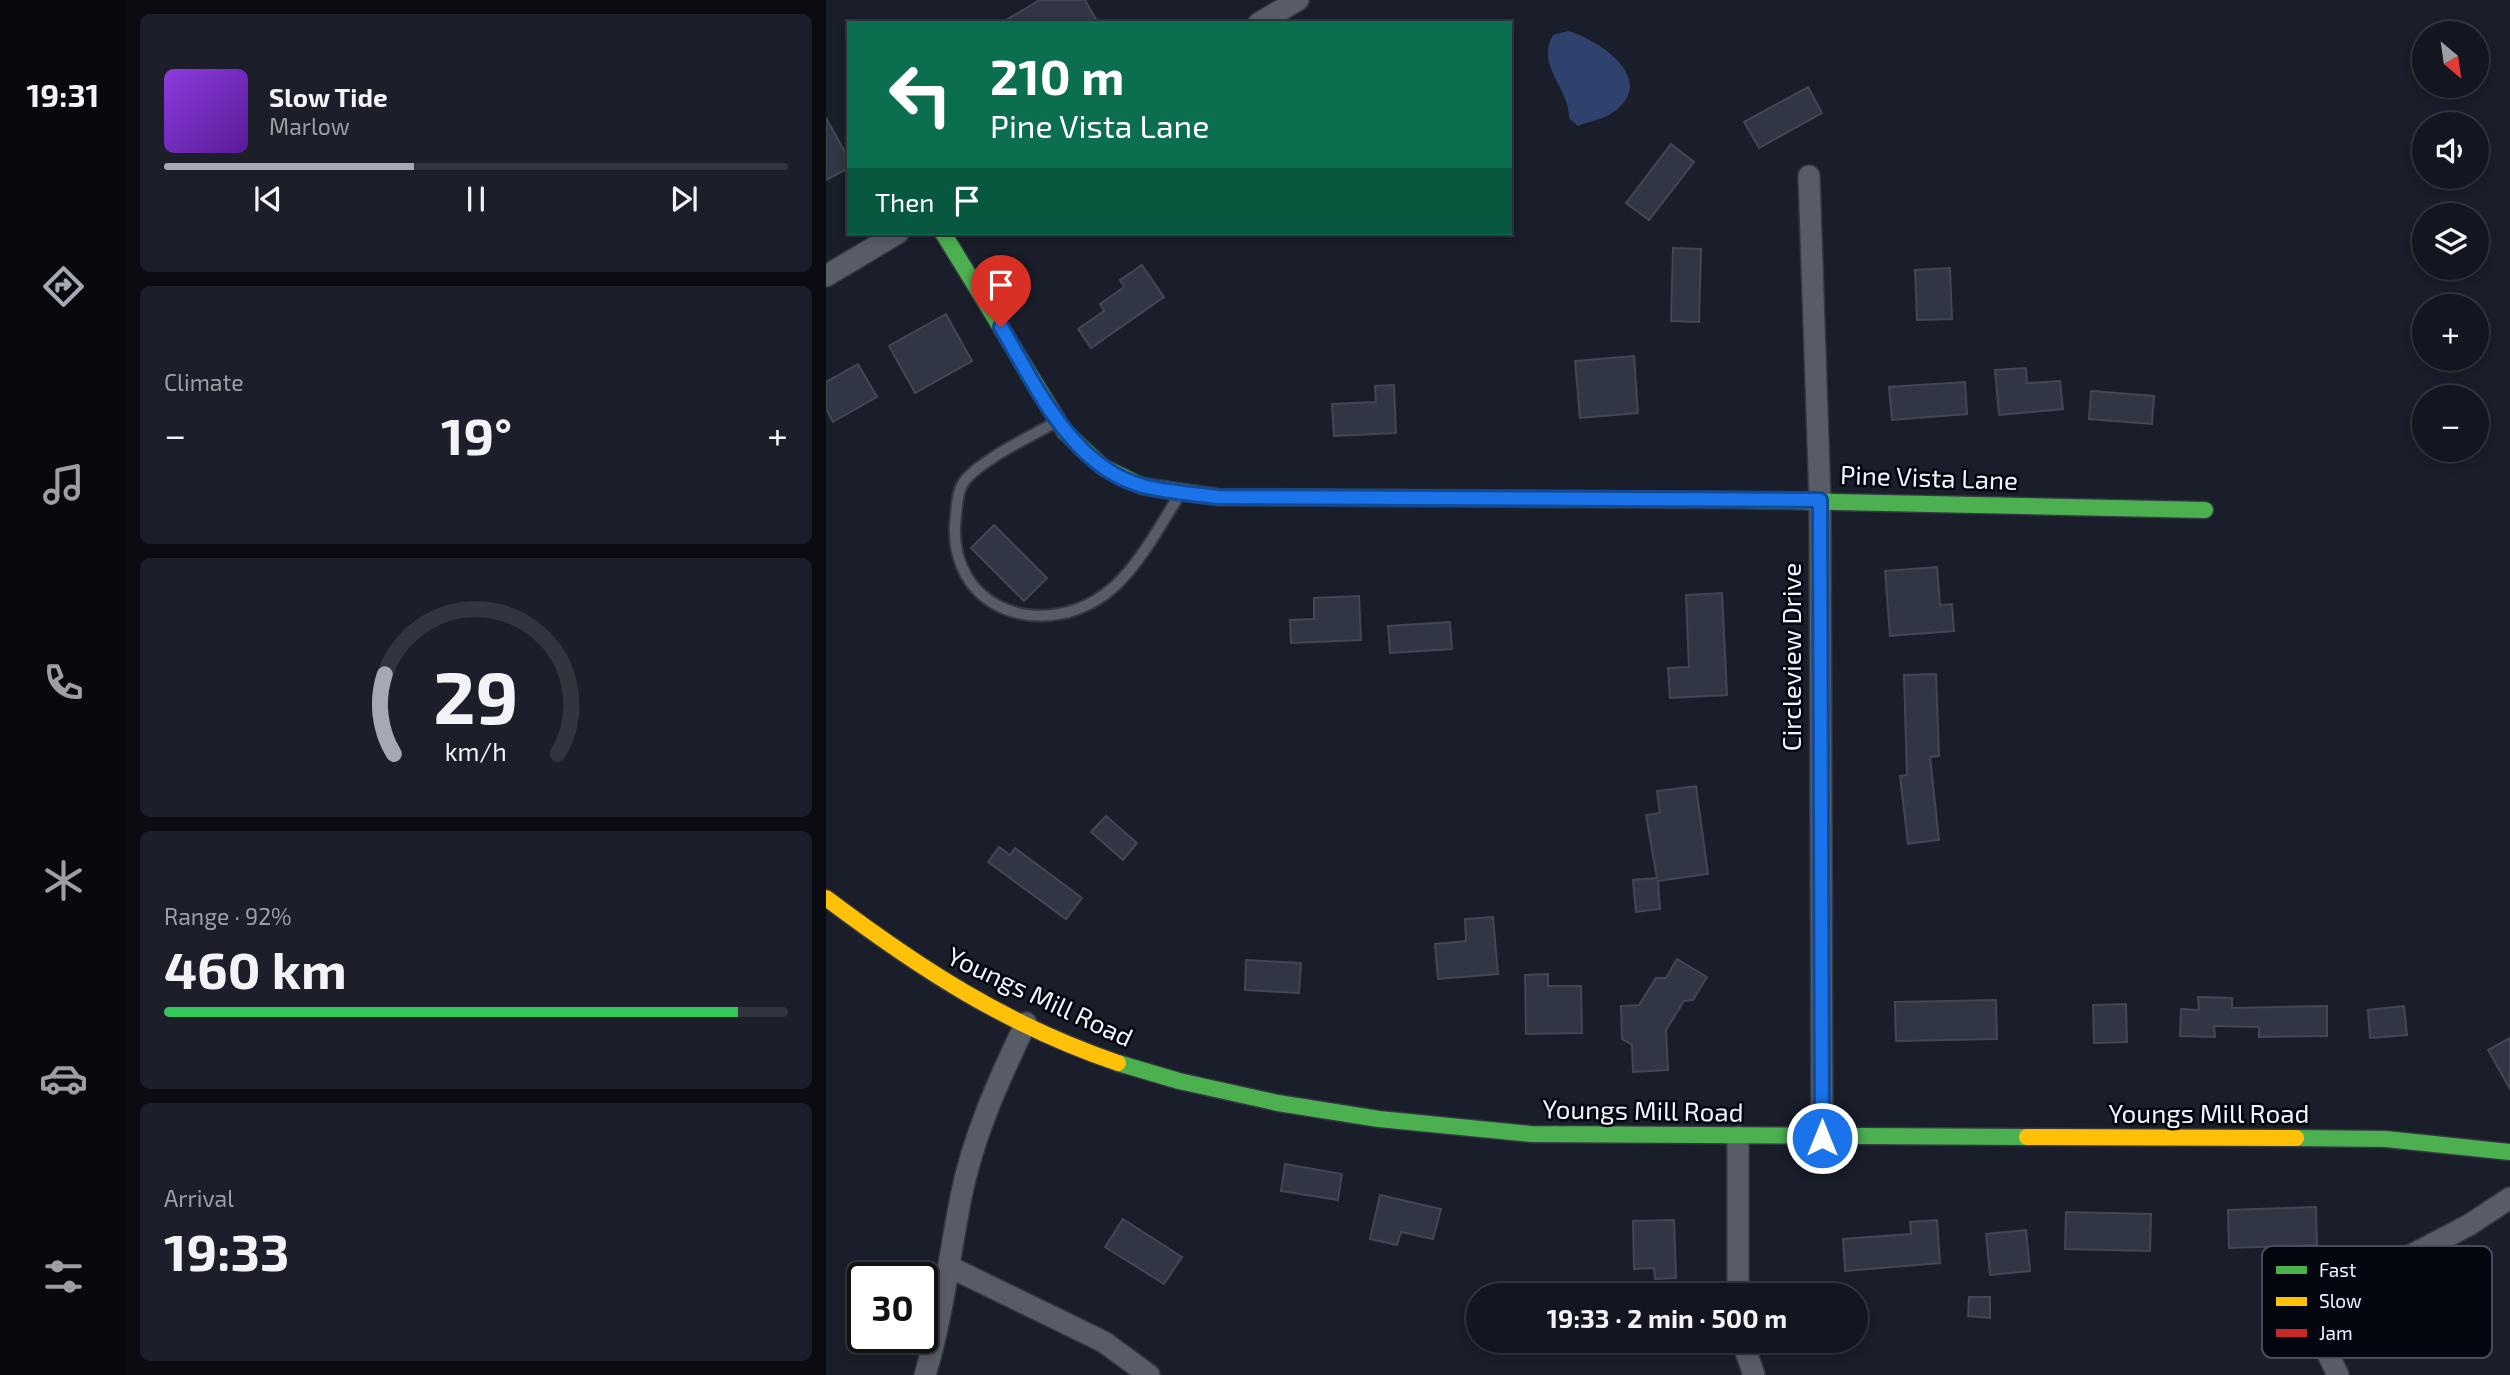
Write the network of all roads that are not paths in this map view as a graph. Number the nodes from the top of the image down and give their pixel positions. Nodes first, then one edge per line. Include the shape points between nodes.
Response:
1 (1298, 0) edge
2 (1262, 21) edge
3 (1809, 176) dead end
4 (895, 235) edge
5 (944, 235) edge
6 (826, 276) edge
7 (1058, 420) junction
8 (1182, 492) junction
9 (1820, 500) junction
10 (2204, 510) dead end
11 (826, 898) edge
12 (1026, 1023) junction
13 (1738, 1137) junction
14 (1822, 1138) junction
15 (2510, 1152) edge
16 (2510, 1198) edge
17 (2429, 1246) edge
18 (950, 1267) junction
19 (1738, 1283) edge
20 (1746, 1353) edge
21 (2331, 1358) edge
22 (925, 1375) edge
23 (1149, 1375) edge
24 (1754, 1375) edge
25 (2338, 1375) edge

1 - 2 street
3 - 9 street, Circleview Drive
4 - 6 street
5 - 7 street, Pine Vista Lane
7 - 8 street, Pine Vista Lane via 1103,467 1142,486
7 - 8 lane via 976,470 960,492 954,537 960,562 986,598 1006,612 1033,618 1088,604 1115,585
8 - 9 street, Pine Vista Lane via 1231,497
9 - 10 street, Pine Vista Lane
9 - 14 street, Circleview Drive
11 - 12 street, Youngs Mill Road via 955,989
12 - 13 street, Youngs Mill Road via 1130,1067 1220,1091 1329,1111 1531,1134
12 - 18 street via 977,1135
13 - 14 street, Youngs Mill Road
13 - 19 street
14 - 15 street, Youngs Mill Road via 2386,1139
16 - 17 street
18 - 22 street via 941,1323
18 - 23 street via 1104,1342
20 - 24 street
21 - 25 street

